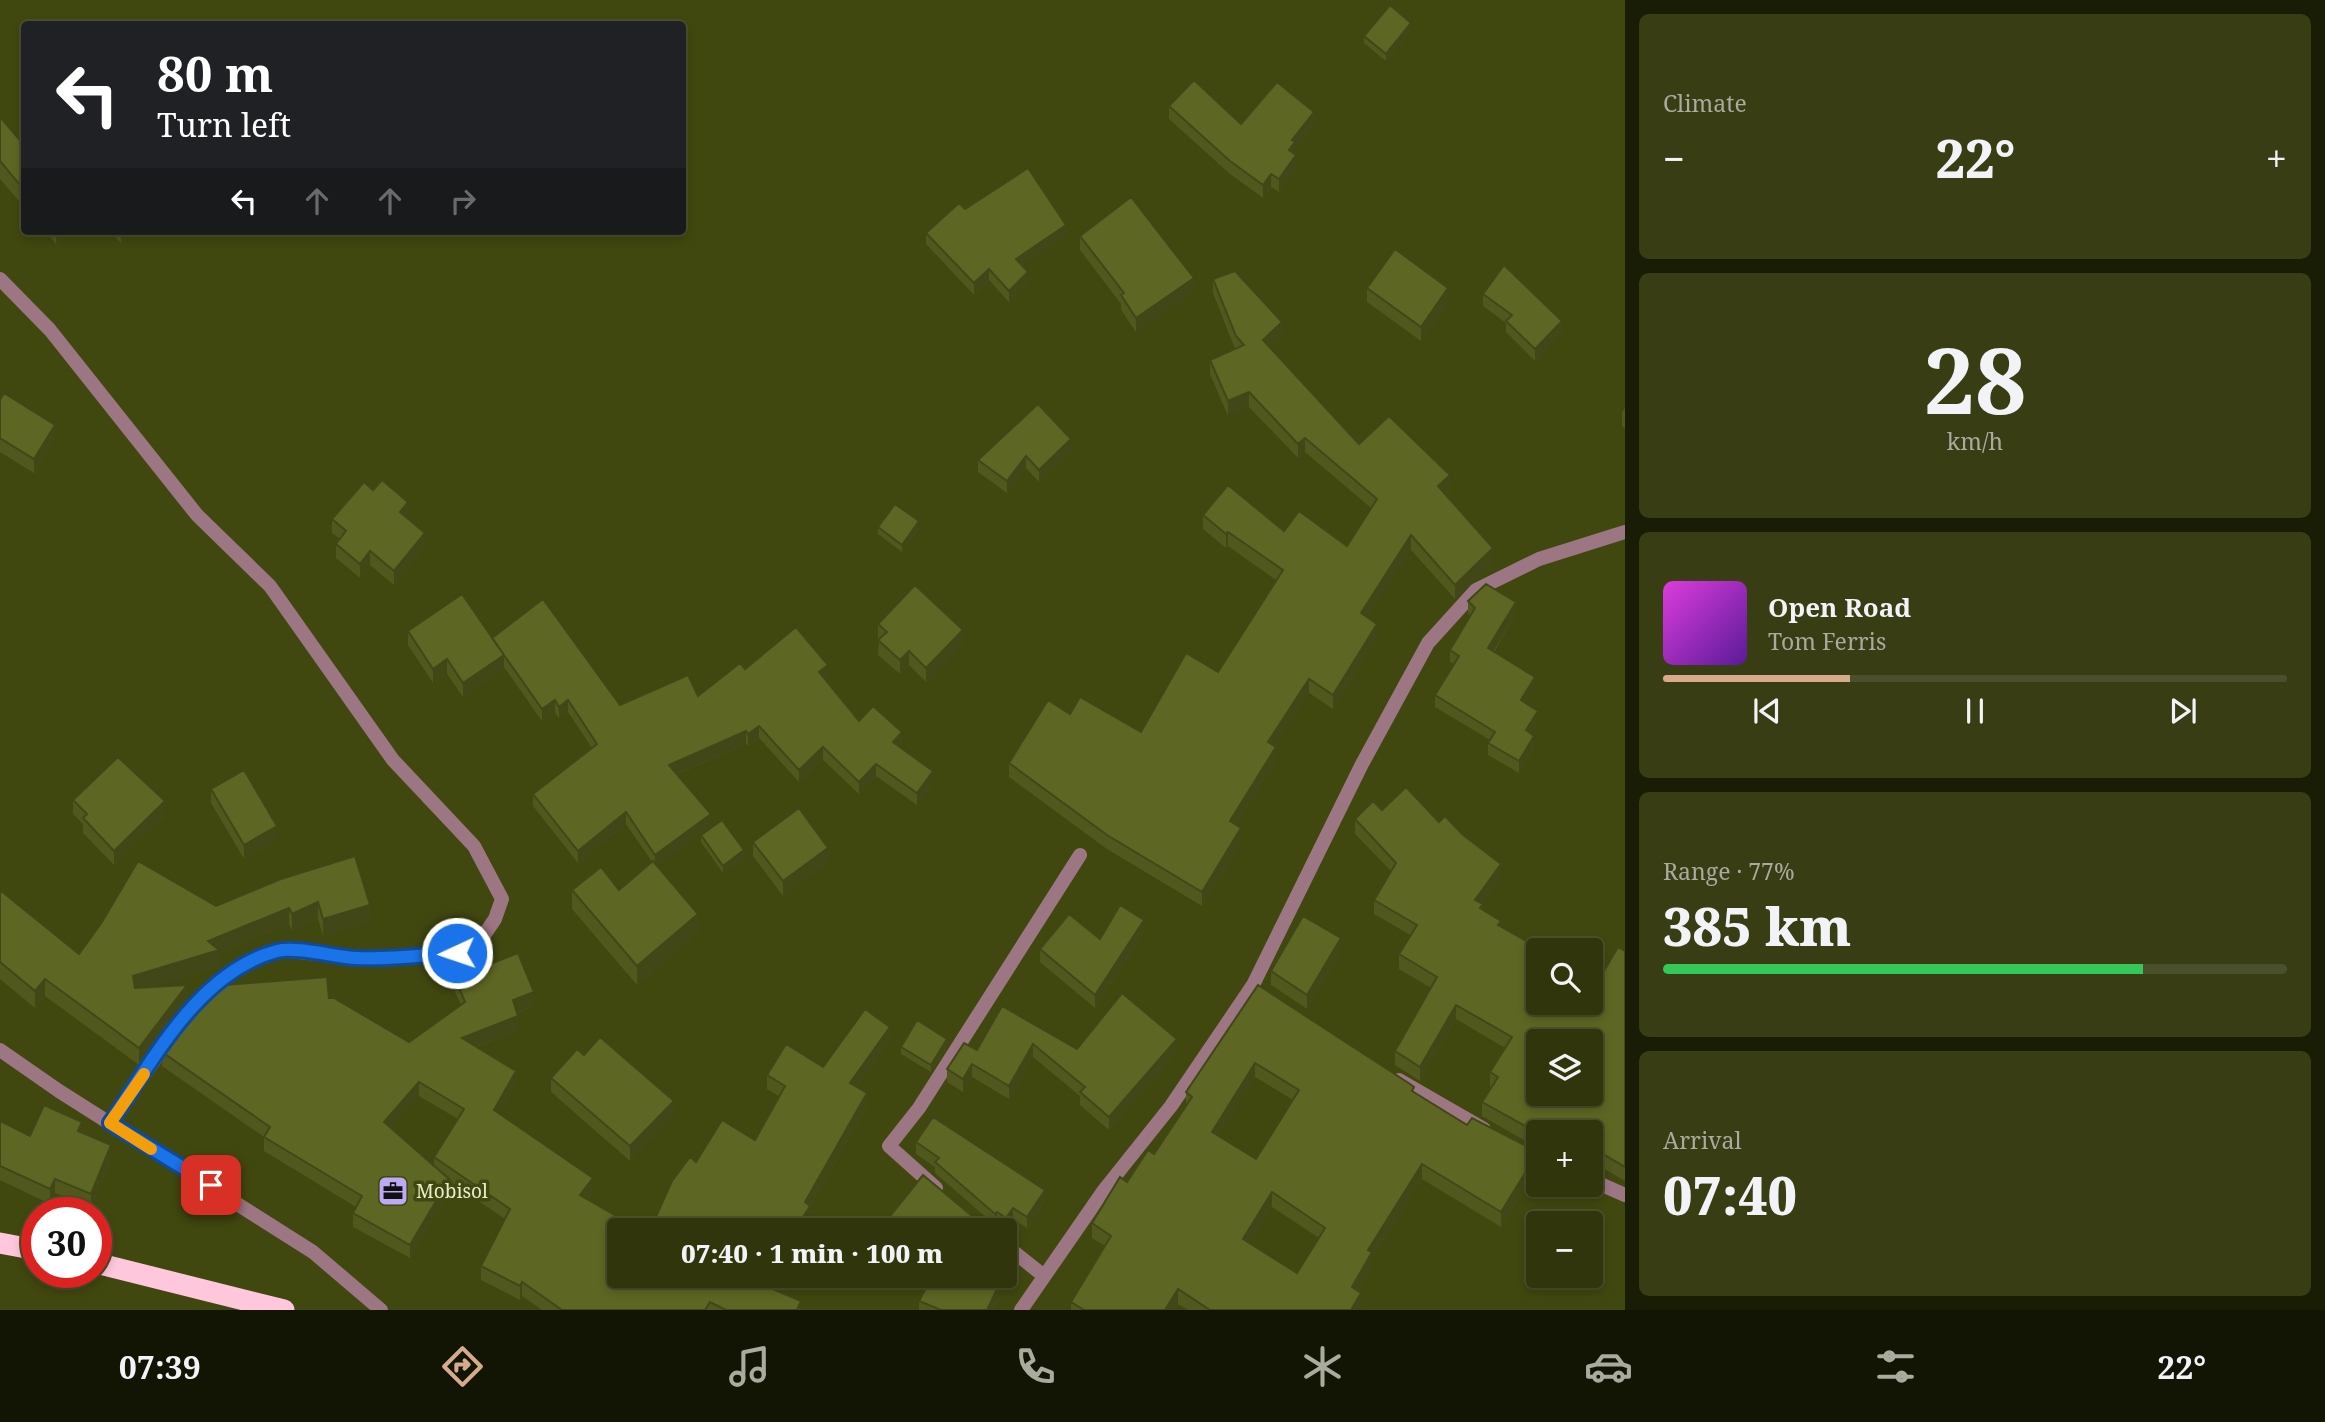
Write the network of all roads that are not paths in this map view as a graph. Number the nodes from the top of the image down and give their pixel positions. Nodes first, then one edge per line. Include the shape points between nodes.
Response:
1 (0, 279) edge
2 (1625, 532) edge
3 (1080, 855) dead end
4 (0, 1050) edge
5 (1381, 1068) edge
6 (110, 1123) junction
7 (1498, 1137) edge
8 (1603, 1185) edge
9 (1625, 1195) edge
10 (950, 1200) edge
11 (0, 1242) edge
12 (21, 1247) edge
13 (1017, 1254) edge
14 (112, 1267) edge
15 (1044, 1276) junction
16 (284, 1310) edge
17 (381, 1310) edge
18 (1021, 1310) edge

1 - 6 street via 50,330 197,515 270,586 393,760 474,846 502,899 480,941 457,953 358,958 279,950 236,968 206,993 175,1031
2 - 15 street via 1539,559 1476,590 1428,643 1356,776 1259,989 1104,1190
3 - 10 street via 919,1108 889,1146
4 - 6 street
5 - 7 street
6 - 17 street via 313,1252
8 - 9 street
11 - 12 highway
13 - 15 street
14 - 16 highway
15 - 18 street

